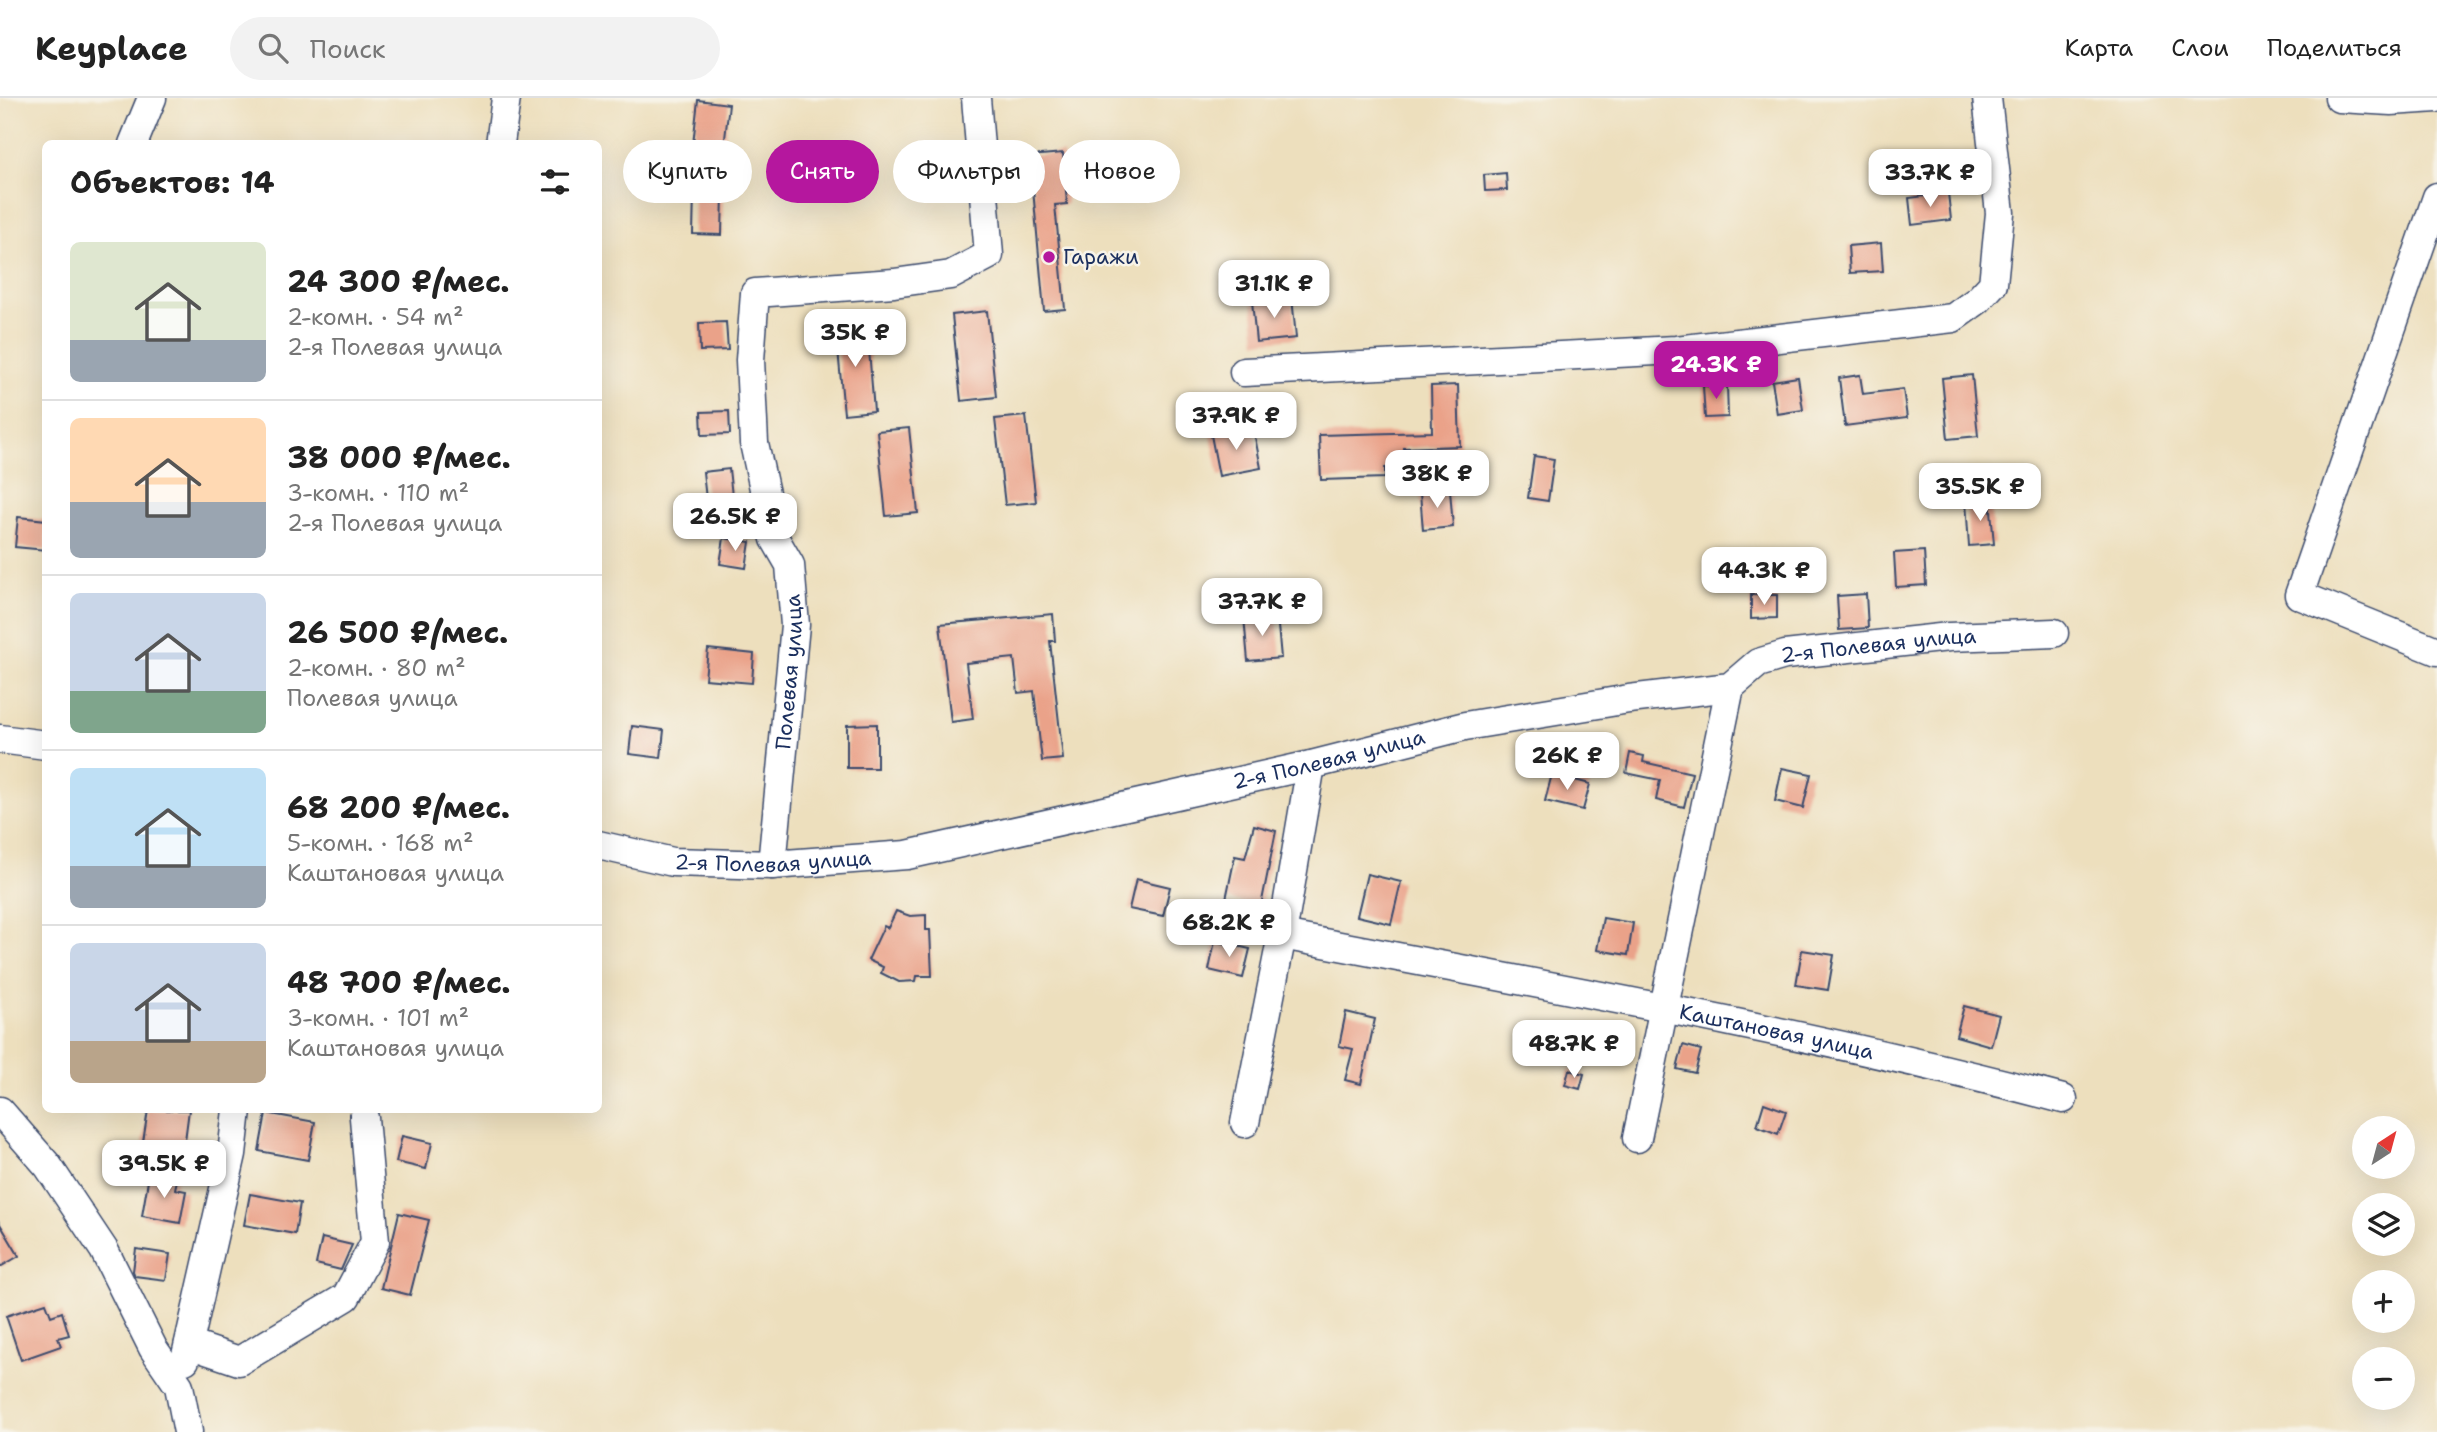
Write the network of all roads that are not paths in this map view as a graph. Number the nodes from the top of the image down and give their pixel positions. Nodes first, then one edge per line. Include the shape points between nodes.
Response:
1 (152, 98) edge
2 (506, 98) edge
3 (976, 98) edge
4 (1987, 98) edge
5 (2339, 98) edge
6 (2437, 99) edge
7 (135, 140) edge
8 (501, 140) edge
9 (2437, 197) edge
10 (1244, 372) dead end
11 (2054, 633) dead end
12 (2437, 651) edge
13 (1730, 687) junction
14 (0, 739) edge
15 (42, 744) edge
16 (1311, 765) junction
17 (602, 846) edge
18 (772, 865) junction
19 (1282, 935) junction
20 (1663, 1007) junction
21 (2063, 1100) dead end
22 (0, 1111) edge
23 (237, 1113) edge
24 (365, 1118) dead end
25 (1245, 1123) dead end
26 (1637, 1138) dead end
27 (189, 1344) junction
28 (179, 1386) junction
29 (188, 1432) edge

1 - 7 street
2 - 8 street
3 - 18 street, Полевая улица via 989,255 951,275 755,293 750,360 754,443 775,539 790,565 795,625
4 - 10 street via 2000,213 1993,284 1953,318 1676,350
5 - 6 street
9 - 12 street via 2299,595
11 - 13 street, 2-я Полевая улица via 1949,637 1785,655 1758,663
13 - 16 street, 2-я Полевая улица via 1465,726
13 - 20 street
14 - 15 street
16 - 18 street, 2-я Полевая улица via 907,855
16 - 19 street
17 - 18 street, 2-я Полевая улица via 673,862
19 - 20 street, Каштановая улица
19 - 25 street
20 - 21 street, Каштановая улица
20 - 26 street
22 - 28 street via 48,1166 104,1250 153,1348
23 - 27 street via 232,1154
24 - 27 street via 375,1242 346,1297 239,1361
27 - 28 street
28 - 29 street

